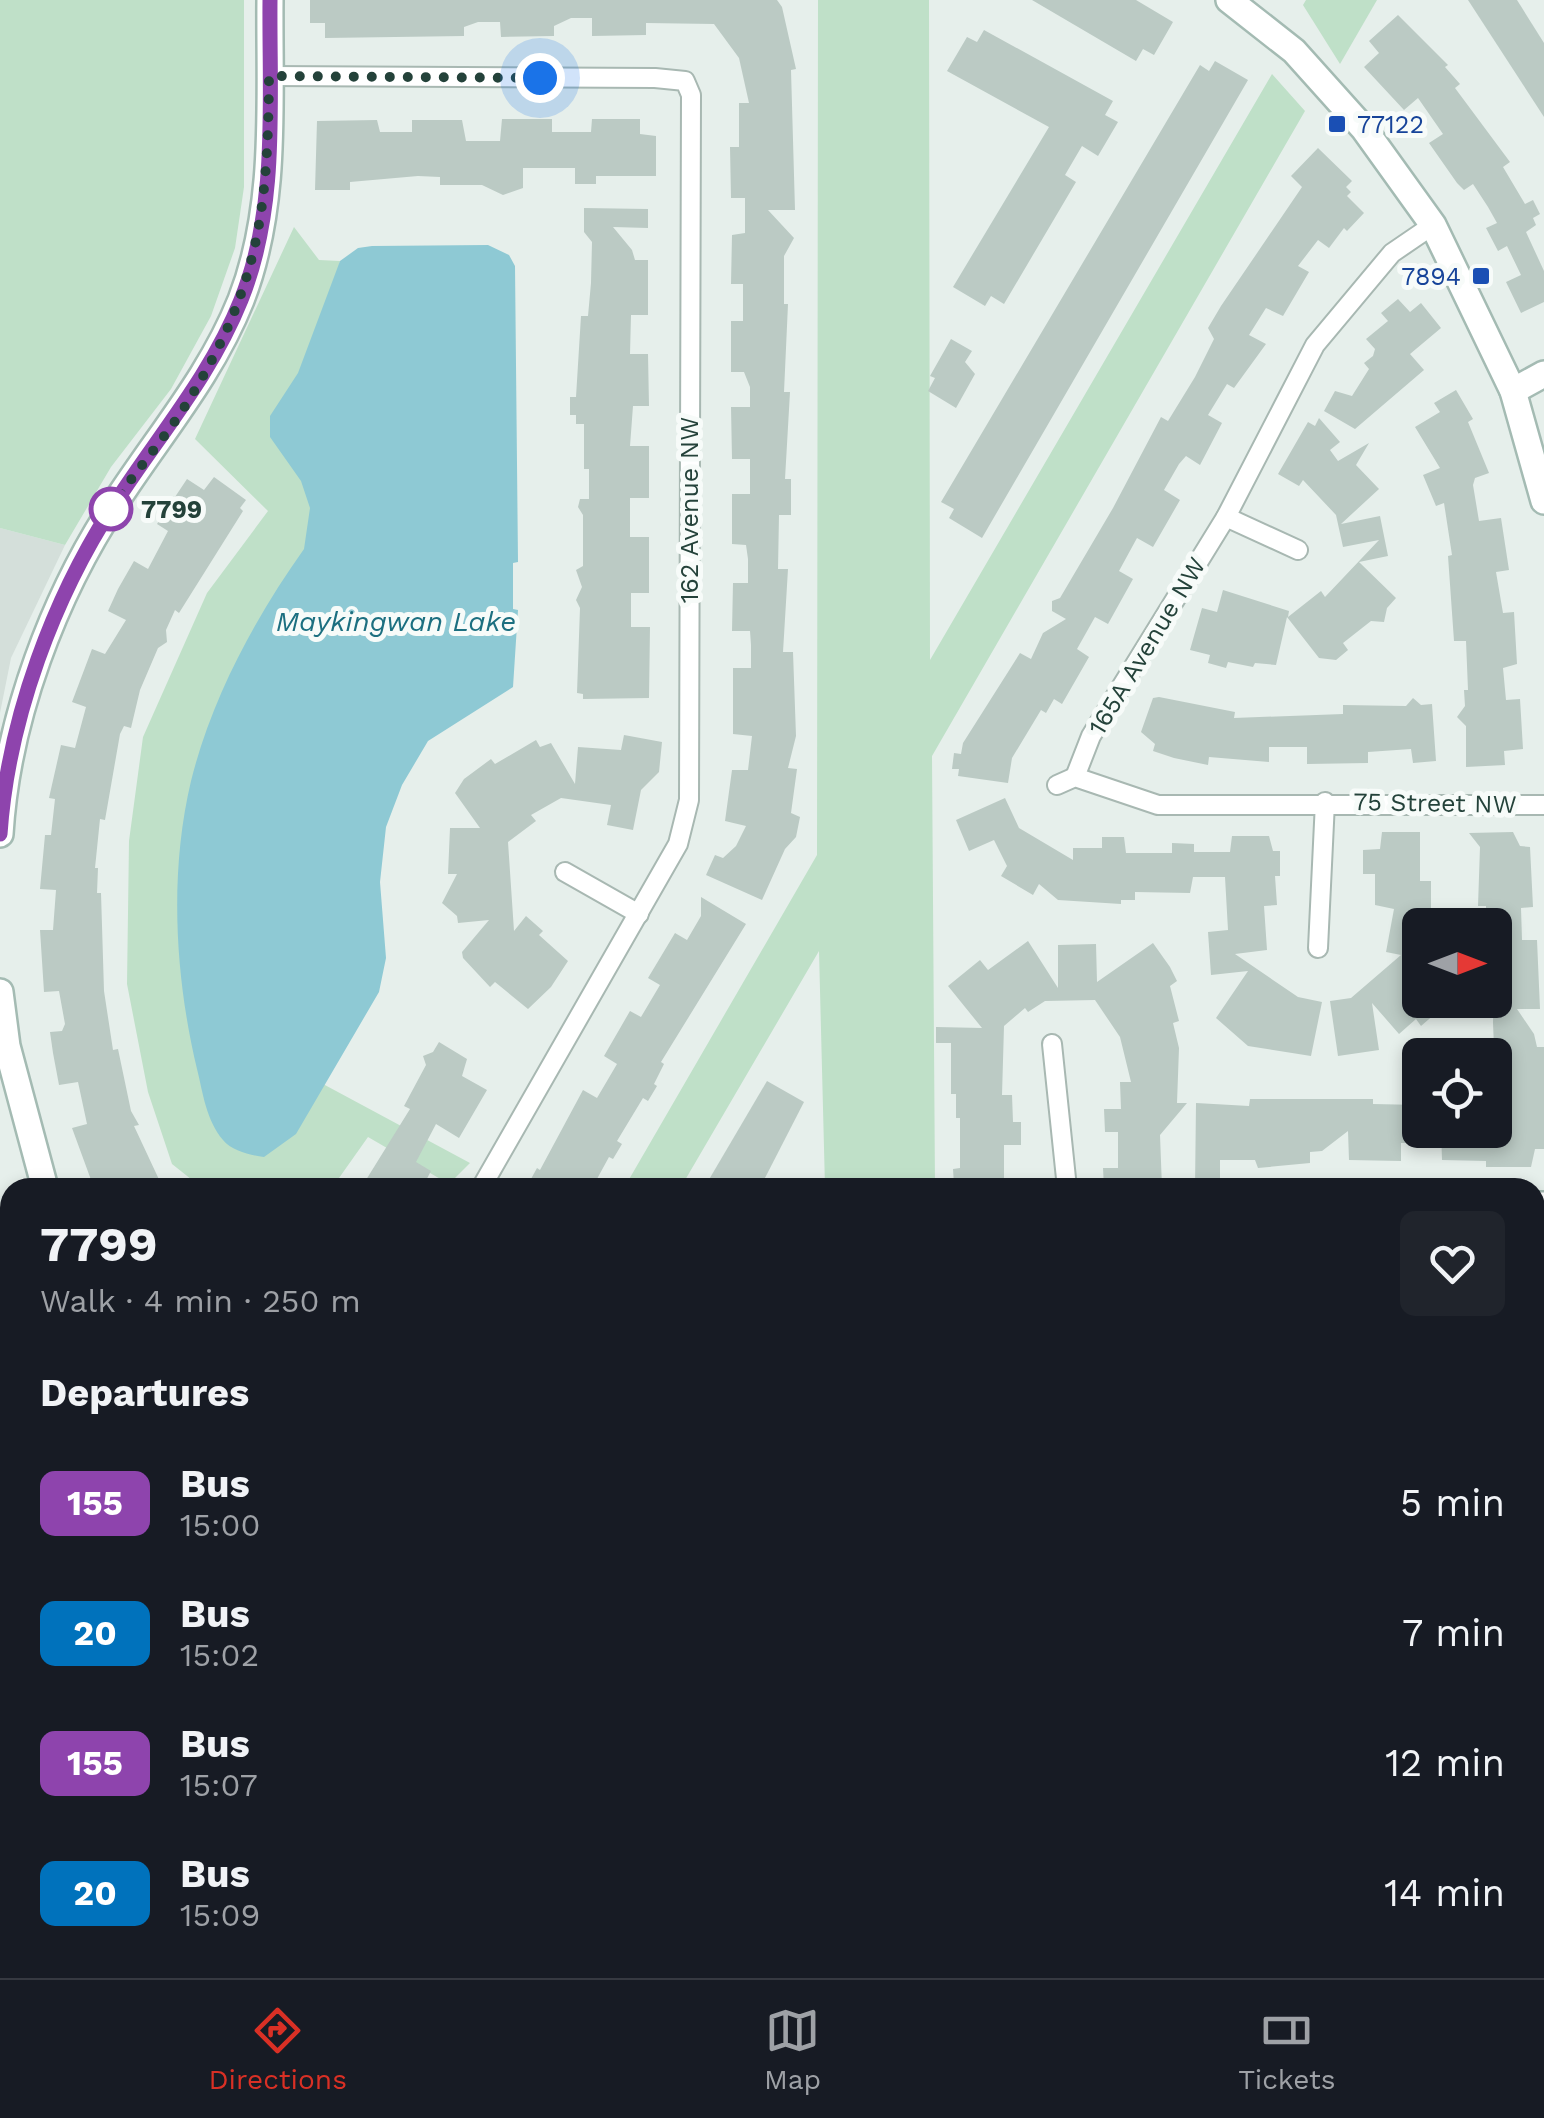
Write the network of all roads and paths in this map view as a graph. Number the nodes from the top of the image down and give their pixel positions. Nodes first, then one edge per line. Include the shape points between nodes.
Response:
1 (270, 0) edge
2 (1229, 0) edge
3 (269, 76) junction
4 (1433, 224) junction
5 (1544, 374) edge
6 (1513, 391) junction
7 (1544, 501) edge
8 (1226, 517) junction
9 (1298, 550) dead end
10 (1075, 778) junction
11 (1057, 785) dead end
12 (1325, 802) junction
13 (1544, 805) edge
14 (0, 834) edge
15 (564, 872) dead end
16 (639, 914) junction
17 (1318, 948) dead end
18 (0, 992) edge
19 (1052, 1044) dead end
20 (3, 1046) edge
21 (42, 1178) edge
22 (487, 1178) edge
23 (1066, 1178) edge

1 - 3 street
2 - 4 street via 1294,51 1364,129
3 - 14 street via 261,233 240,302 186,406 117,500 72,582 28,696
3 - 16 street, 162 Avenue NW via 685,81 688,800 678,844
4 - 6 street
4 - 8 street, 165A Avenue NW via 1392,253 1315,344
5 - 6 street
6 - 7 street
8 - 9 street
8 - 10 street, 165A Avenue NW via 1091,736
10 - 11 street
10 - 12 street, 75 Street NW via 1158,804
12 - 13 street, 75 Street NW
12 - 17 street, 75 Street NW
15 - 16 street
16 - 22 street, 162 Avenue NW
18 - 20 street
19 - 23 street
20 - 21 street

